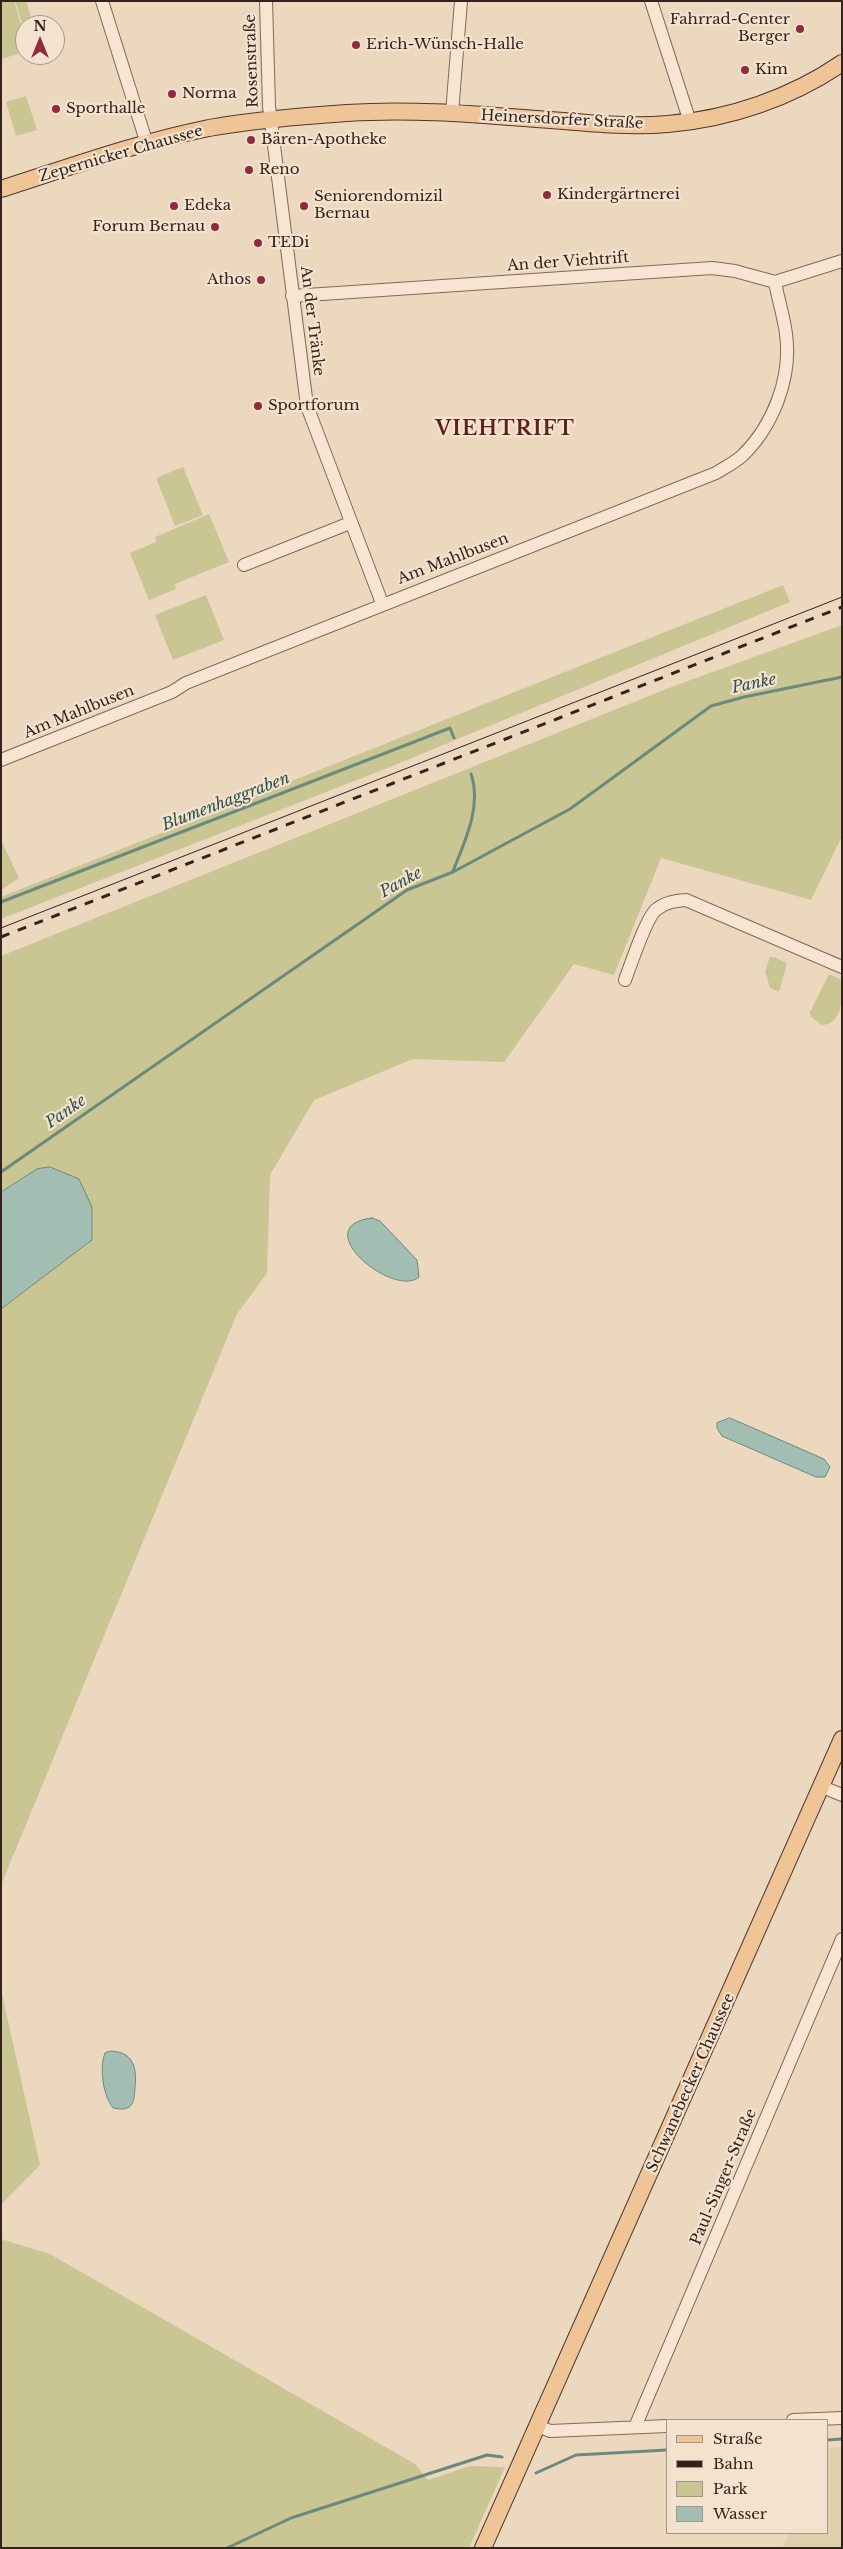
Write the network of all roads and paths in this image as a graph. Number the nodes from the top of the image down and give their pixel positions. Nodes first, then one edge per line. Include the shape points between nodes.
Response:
1 (102, 1) edge
2 (461, 1) edge
3 (651, 1) edge
4 (266, 2) edge
5 (842, 63) edge
6 (452, 114) junction
7 (271, 119) junction
8 (690, 122) junction
9 (147, 144) junction
10 (1, 190) edge
11 (842, 261) edge
12 (775, 282) junction
13 (292, 296) junction
14 (350, 523) junction
15 (244, 565) dead end
16 (382, 604) junction
17 (1, 760) edge
18 (842, 967) edge
19 (625, 980) dead end
20 (842, 1739) edge
21 (820, 1786) junction
22 (842, 1795) edge
23 (842, 1939) edge
24 (842, 2418) edge
25 (818, 2419) edge
26 (666, 2426) edge
27 (636, 2427) junction
28 (535, 2433) junction
29 (483, 2548) edge

1 - 9 street
2 - 6 street
3 - 8 street
4 - 7 street, Rosenstraße
5 - 8 main road, Heinersdorfer Straße via 792,92
6 - 7 main road, Heinersdorfer Straße via 349,113
6 - 8 main road, Heinersdorfer Straße via 640,126
7 - 9 main road, Zepernicker Chaussee via 208,128
7 - 13 street, An der Tränke
9 - 10 main road, Zepernicker Chaussee
11 - 12 street
12 - 13 street, An der Viehtrift via 735,270 712,268
12 - 16 street, Am Mahlbusen via 787,339 782,390 762,432 741,456 716,473
13 - 14 street, An der Tränke via 306,406
14 - 15 street
14 - 16 street, An der Tränke
16 - 17 street, Am Mahlbusen
18 - 19 street via 686,900 669,902 655,910
20 - 21 main road, Schwanebecker Chaussee
21 - 22 street
21 - 28 main road, Schwanebecker Chaussee
23 - 27 street, Paul-Singer-Straße
24 - 25 street
26 - 27 street
27 - 28 street
28 - 29 main road, Schwanebecker Chaussee

